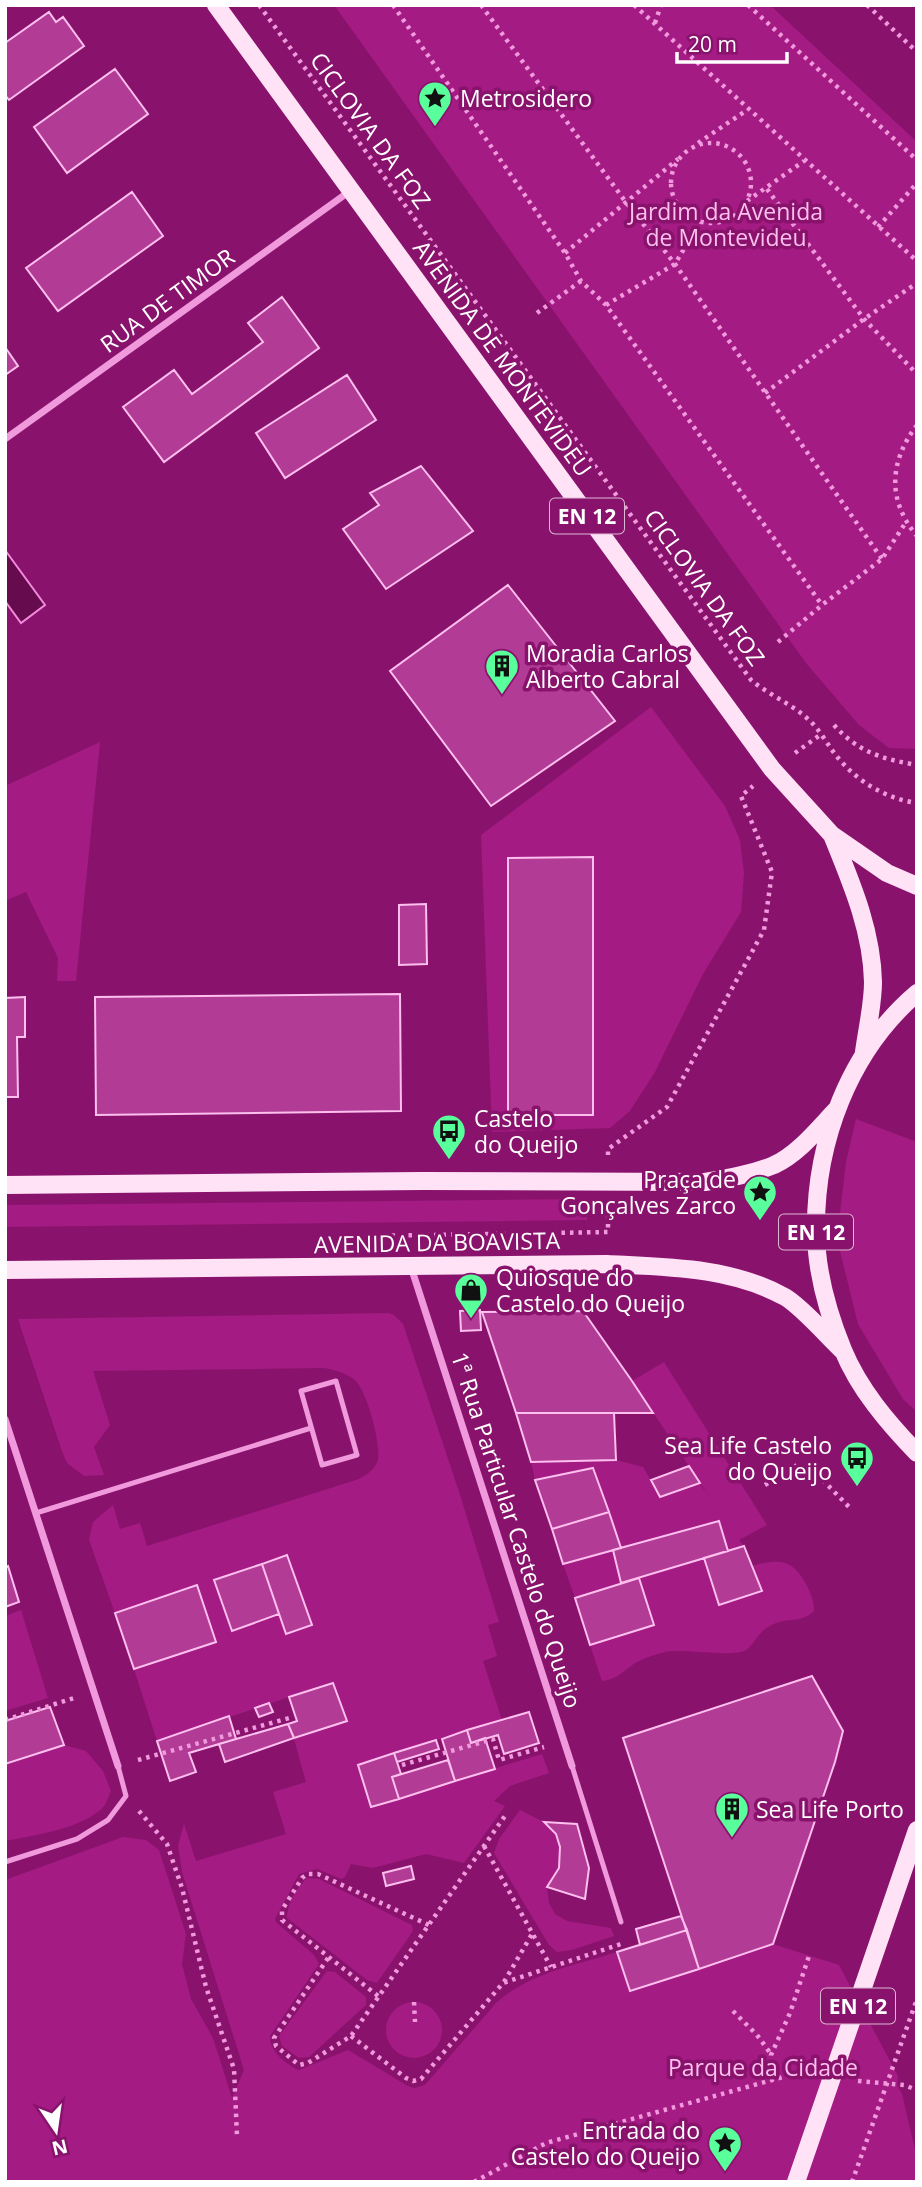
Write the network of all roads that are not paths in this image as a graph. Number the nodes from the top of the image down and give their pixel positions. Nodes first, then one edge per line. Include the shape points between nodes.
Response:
1 (216, 5) edge
2 (350, 190) junction
3 (5, 439) edge
4 (832, 835) junction
5 (917, 886) edge
6 (917, 993) edge
7 (863, 1055) junction
8 (836, 1110) junction
9 (5, 1185) edge
10 (411, 1267) junction
11 (5, 1270) edge
12 (844, 1352) junction
13 (5, 1419) edge
14 (312, 1428) junction
15 (917, 1453) edge
16 (36, 1513) junction
17 (118, 1766) joint
18 (572, 1766) joint
19 (917, 1830) edge
20 (5, 1862) edge
21 (621, 1922) dead end
22 (796, 2182) edge

1 - 2 main road, AVENIDA DE MONTEVIDEU / EN 12
2 - 3 street, RUA DE TIMOR
2 - 4 main road, AVENIDA DE MONTEVIDEU / EN 12 via 772,769
4 - 5 main road, AVENIDA DE MONTEVIDEU / EN 12 via 887,873
4 - 7 main road, AVENIDA DE MONTEVIDEU / EN 12 via 858,900 869,944 873,983
6 - 7 main road, EN 12 via 901,1006
7 - 8 main road, EN 12
8 - 9 main road via 777,1164 705,1182
8 - 12 main road, EN 12 via 819,1171 816,1232 824,1294
10 - 11 main road, AVENIDA DA BOAVISTA
10 - 12 main road, AVENIDA DA BOAVISTA via 607,1264 731,1275 786,1298
10 - 18 street, 1ª Rua Particular Castelo do Queijo
12 - 15 main road, EN 12 via 875,1406
13 - 16 street
14 - 14 lane via 301,1391 336,1381 356,1455 322,1465
14 - 16 lane
16 - 17 street
17 - 20 lane via 126,1796 108,1820 77,1839
18 - 21 lane
19 - 22 main road, EN 12

